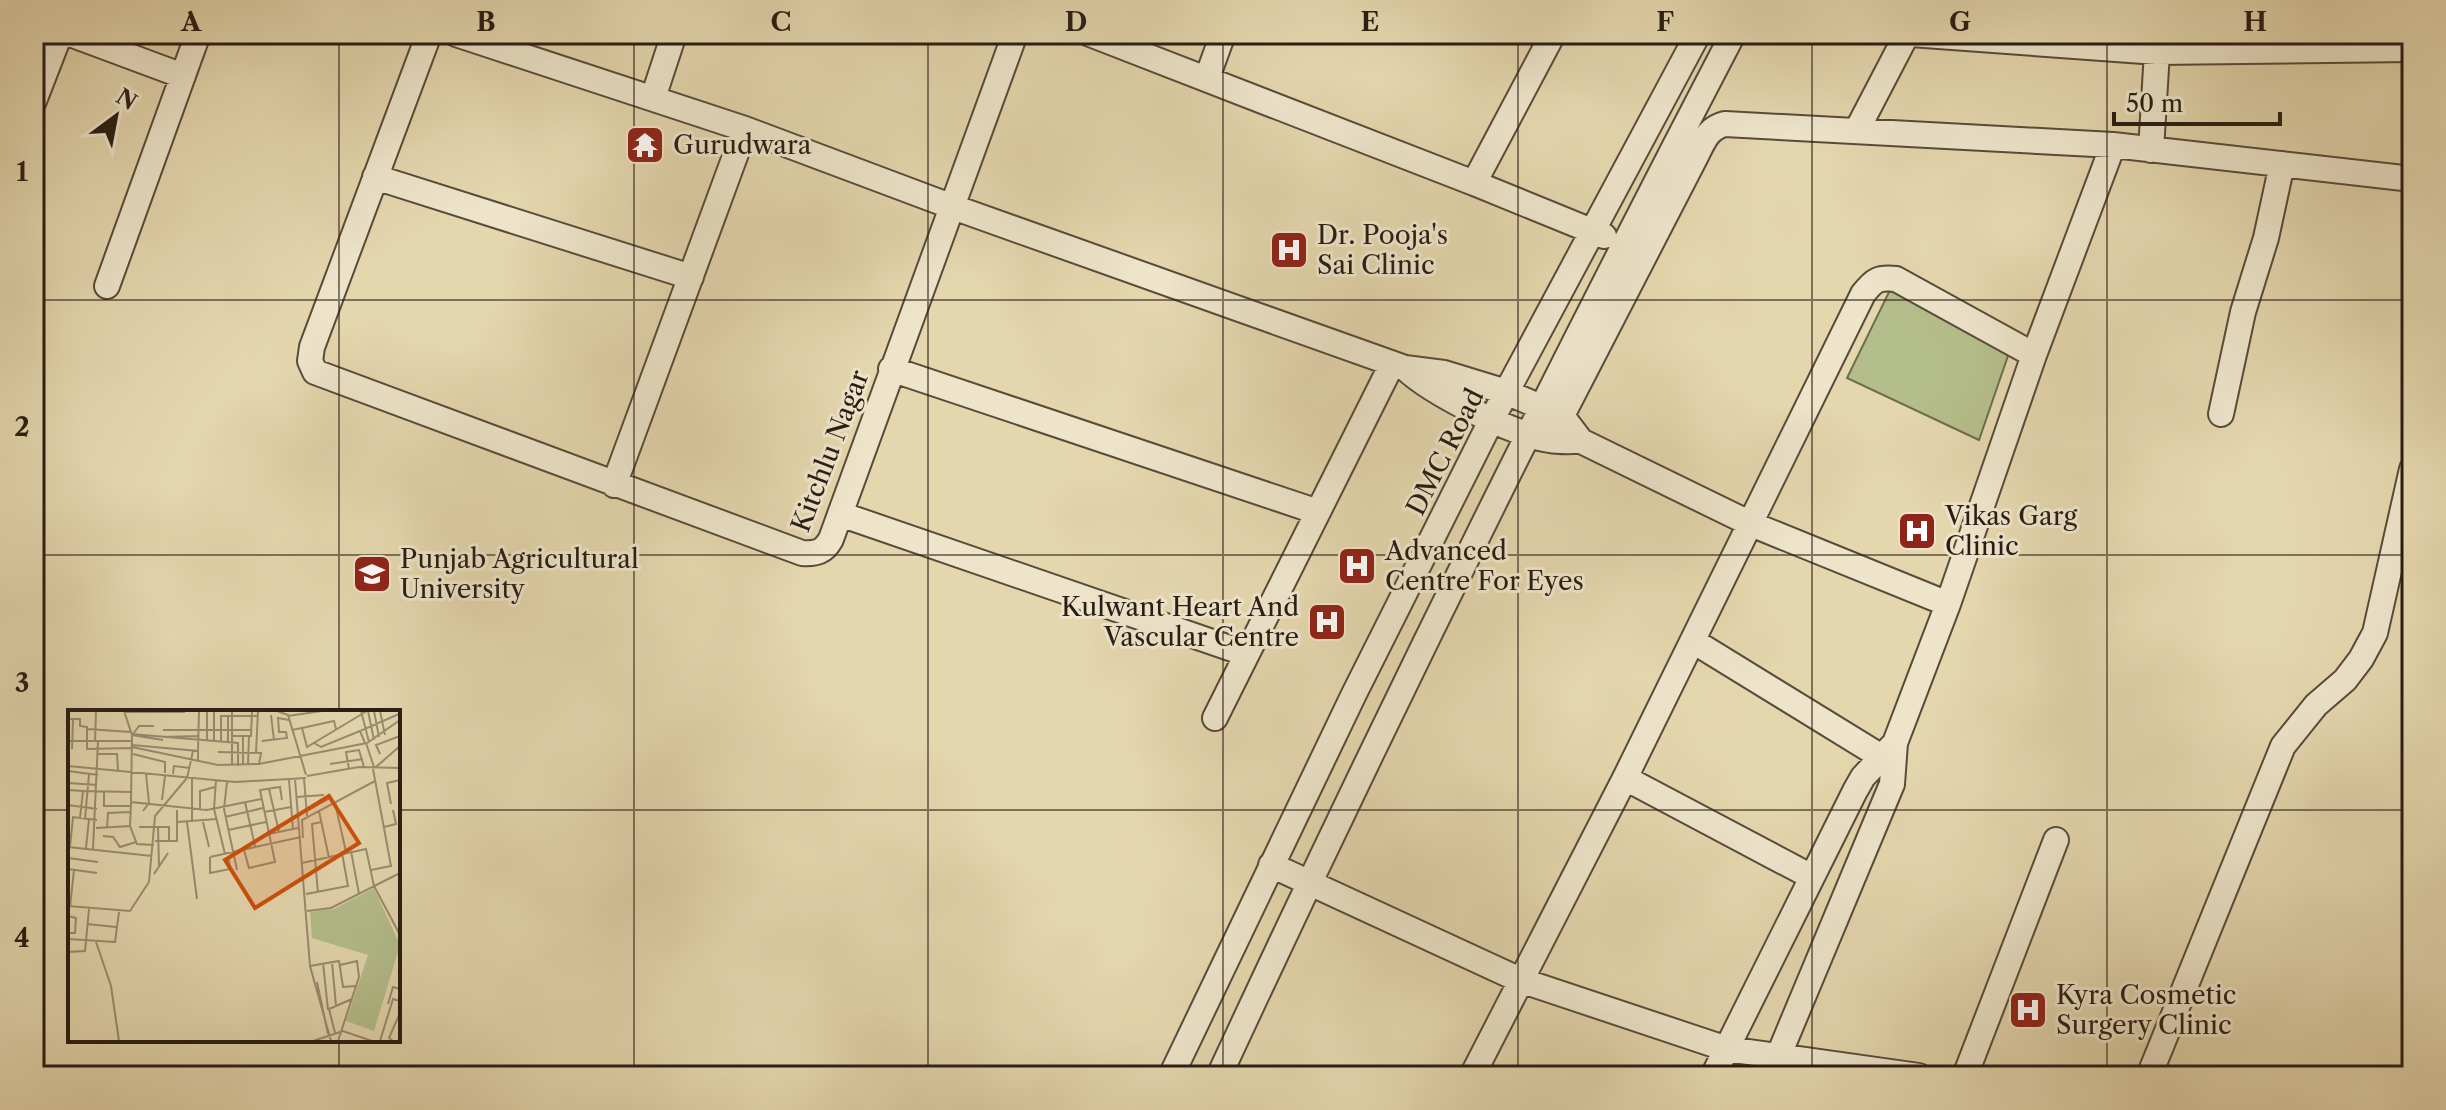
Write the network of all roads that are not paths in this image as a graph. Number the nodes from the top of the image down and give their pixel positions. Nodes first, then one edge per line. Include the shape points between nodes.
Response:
1 (60, 34) edge
2 (70, 34) edge
3 (198, 34) edge
4 (429, 34) edge
5 (456, 34) edge
6 (674, 34) edge
7 (1015, 34) edge
8 (1090, 34) edge
9 (1223, 34) edge
10 (1553, 34) edge
11 (1698, 34) edge
12 (1733, 34) edge
13 (1909, 34) edge
14 (2159, 43) edge
15 (2412, 49) edge
16 (183, 76) junction
17 (1207, 78) junction
18 (653, 98) junction
19 (34, 101) edge
20 (745, 129) junction
21 (1857, 130) junction
22 (2113, 145) junction
23 (2151, 150) junction
24 (2282, 164) junction
25 (375, 177) junction
26 (2412, 179) edge
27 (1474, 183) junction
28 (953, 207) junction
29 (1592, 231) junction
30 (1625, 244) junction
31 (691, 277) junction
32 (107, 286) dead end
33 (2034, 355) junction
34 (1399, 366) junction
35 (891, 369) junction
36 (1506, 392) junction
37 (1552, 412) junction
38 (2221, 414) dead end
39 (1492, 419) junction
40 (1539, 437) junction
41 (1581, 441) junction
42 (2412, 469) edge
43 (614, 485) junction
44 (1318, 512) junction
45 (840, 514) junction
46 (1751, 524) junction
47 (1948, 604) junction
48 (1693, 641) junction
49 (1247, 654) junction
50 (1215, 718) dead end
51 (1888, 750) junction
52 (1625, 778) junction
53 (2056, 840) dead end
54 (1271, 865) junction
55 (1812, 877) junction
56 (1309, 882) junction
57 (1520, 980) junction
58 (1727, 1049) junction
59 (1778, 1057) junction
60 (1171, 1076) edge
61 (1219, 1076) edge
62 (1472, 1076) edge
63 (1713, 1076) edge
64 (1919, 1076) edge
65 (1965, 1076) edge
66 (2149, 1076) edge

1 - 19 street
2 - 16 street
3 - 16 street
4 - 25 street
5 - 18 street
6 - 18 street
7 - 28 street, Kitchlu Nagar
8 - 17 street
9 - 17 street
10 - 27 street
11 - 29 street, DMC Road
12 - 30 street
13 - 14 street
13 - 21 street
14 - 15 street
14 - 23 street
16 - 32 street
17 - 27 street
18 - 20 street
20 - 28 street
20 - 31 street
21 - 22 street
21 - 37 street via 1725,124 1708,133
22 - 23 street
22 - 33 street
23 - 24 street
24 - 26 street
24 - 38 street
25 - 31 street
25 - 43 street, Kitchlu Nagar via 312,347 315,372
27 - 29 street
28 - 34 street
28 - 35 street, Kitchlu Nagar
29 - 30 street
29 - 36 street, DMC Road
30 - 37 street
31 - 43 street
33 - 46 street via 1896,279 1874,280
33 - 47 street
34 - 36 street
34 - 39 street
34 - 44 street
35 - 44 street
35 - 45 street, Kitchlu Nagar
36 - 37 street
36 - 39 street, DMC Road
37 - 40 street
37 - 41 street
39 - 40 street
39 - 54 street, DMC Road
40 - 41 street
40 - 56 street via 1386,719
41 - 46 street
42 - 66 street via 2375,633 2345,680 2316,705 2283,746
43 - 45 street, Kitchlu Nagar via 802,553 827,546
44 - 49 street
45 - 49 street
46 - 47 street
46 - 48 street
47 - 51 street
48 - 51 street
48 - 52 street
49 - 50 street
51 - 55 street via 1855,791
51 - 59 street via 1895,771 1892,784
52 - 55 street
52 - 57 street
53 - 65 street
54 - 56 street
54 - 60 street, DMC Road
55 - 58 street
56 - 57 street
56 - 61 street
57 - 58 street
57 - 62 street
58 - 59 street
58 - 63 street
59 - 64 street

